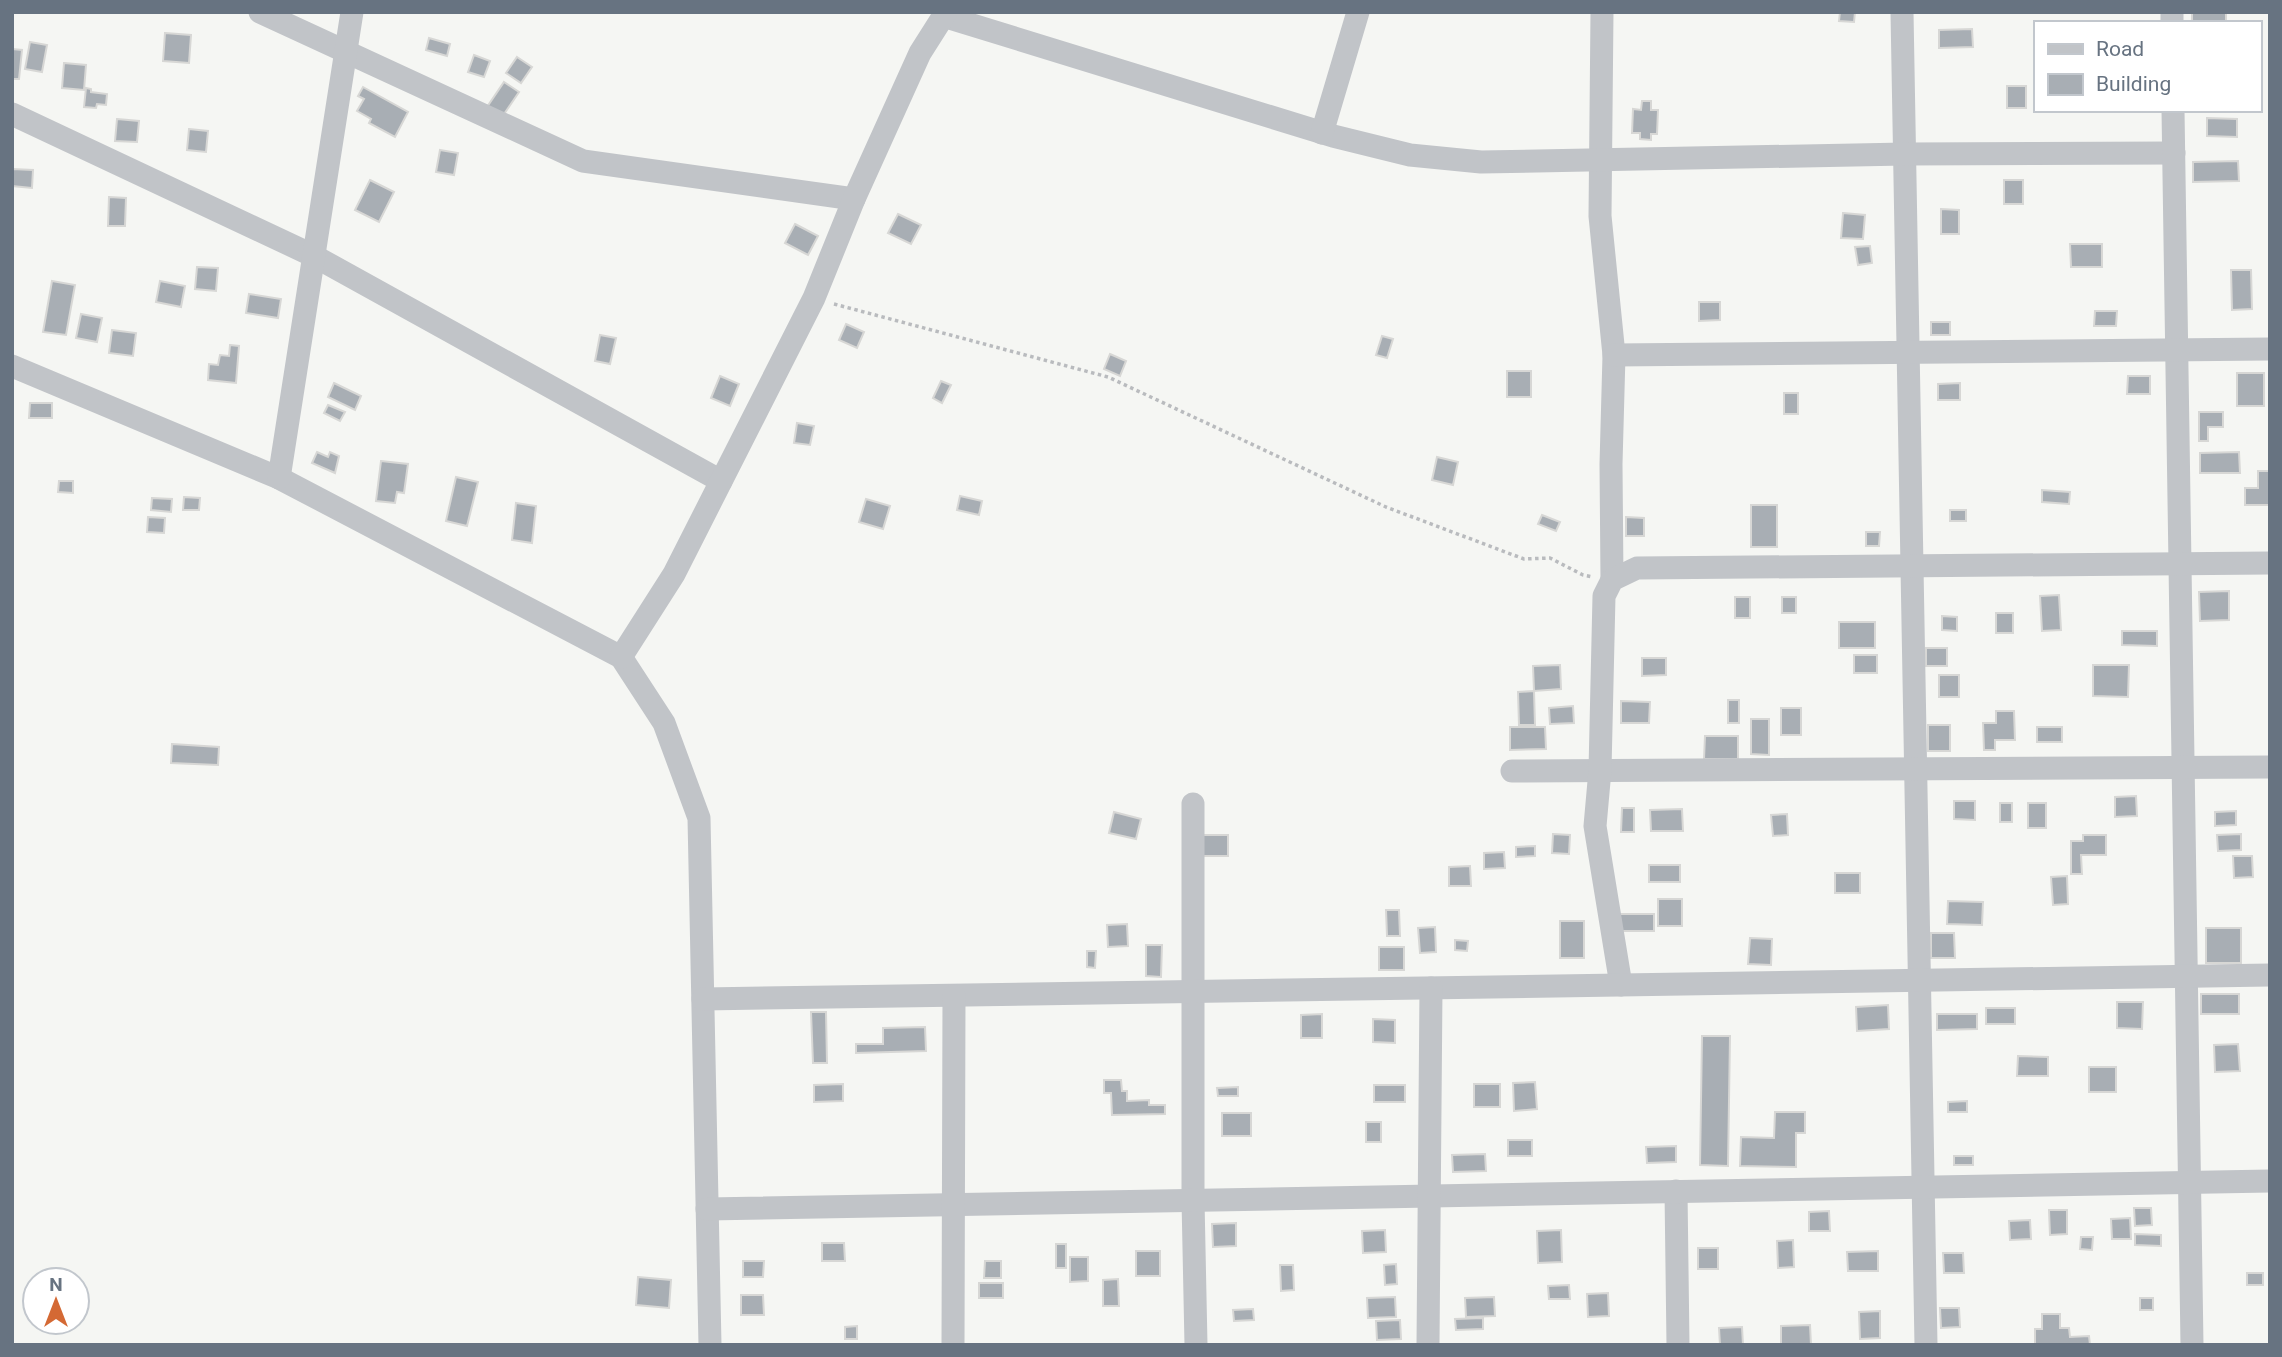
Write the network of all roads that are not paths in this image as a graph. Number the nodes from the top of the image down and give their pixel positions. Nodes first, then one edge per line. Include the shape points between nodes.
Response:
1 (260, 12) edge
2 (352, 12) edge
3 (1358, 12) edge
4 (1602, 12) edge
5 (1902, 12) edge
6 (944, 14) edge
7 (346, 52) junction
8 (2173, 112) edge
9 (12, 114) edge
10 (1322, 133) junction
11 (2174, 153) junction
12 (1905, 154) junction
13 (1600, 159) junction
14 (854, 200) junction
15 (314, 256) junction
16 (2270, 349) edge
17 (2177, 350) junction
18 (1908, 352) junction
19 (1614, 355) junction
20 (12, 366) edge
21 (279, 478) junction
22 (721, 481) junction
23 (2270, 563) edge
24 (2180, 564) junction
25 (1912, 566) junction
26 (1612, 580) junction
27 (621, 657) junction
28 (2270, 767) edge
29 (2183, 768) junction
30 (1916, 769) junction
31 (1600, 770) junction
32 (1512, 771) dead end
33 (1193, 804) dead end
34 (2270, 975) edge
35 (2187, 977) junction
36 (1919, 981) junction
37 (1621, 985) junction
38 (1431, 988) junction
39 (1193, 992) junction
40 (954, 996) junction
41 (703, 999) junction
42 (2270, 1181) edge
43 (2190, 1182) junction
44 (1923, 1187) junction
45 (1676, 1191) junction
46 (1428, 1196) junction
47 (1193, 1200) junction
48 (952, 1204) junction
49 (707, 1209) junction
50 (709, 1345) edge
51 (953, 1345) edge
52 (1196, 1345) edge
53 (1428, 1345) edge
54 (1678, 1345) edge
55 (1926, 1345) edge
56 (2192, 1345) edge

1 - 7 street
2 - 7 street
3 - 10 street
4 - 13 street
5 - 12 street
6 - 10 street
6 - 14 street via 920,53
7 - 14 street via 583,161
7 - 15 street
8 - 11 street
9 - 15 street
10 - 13 street via 1410,155 1481,162
11 - 12 street
11 - 17 street
12 - 13 street
12 - 18 street
13 - 19 street via 1600,216
14 - 22 street via 814,298
15 - 21 street
15 - 22 street
16 - 17 street
17 - 18 street
17 - 24 street
18 - 19 street
18 - 25 street
19 - 26 street
20 - 21 street
21 - 27 street
22 - 27 street via 674,574
23 - 24 street
24 - 25 street
24 - 29 street
25 - 26 street via 1637,568
25 - 30 street
26 - 31 street via 1604,596
27 - 41 street via 664,723 699,818
28 - 29 street
29 - 30 street
29 - 35 street
30 - 31 street
30 - 36 street
31 - 32 street
31 - 37 street via 1595,826
33 - 39 street
34 - 35 street
35 - 36 street
35 - 43 street
36 - 37 street
36 - 44 street
37 - 38 street
38 - 39 street
38 - 46 street
39 - 40 street
39 - 47 street
40 - 41 street
40 - 48 street
41 - 49 street
42 - 43 street
43 - 44 street
43 - 56 street
44 - 45 street
44 - 55 street
45 - 46 street
45 - 54 street
46 - 47 street
46 - 53 street
47 - 48 street
47 - 52 street
48 - 49 street
48 - 51 street
49 - 50 street

